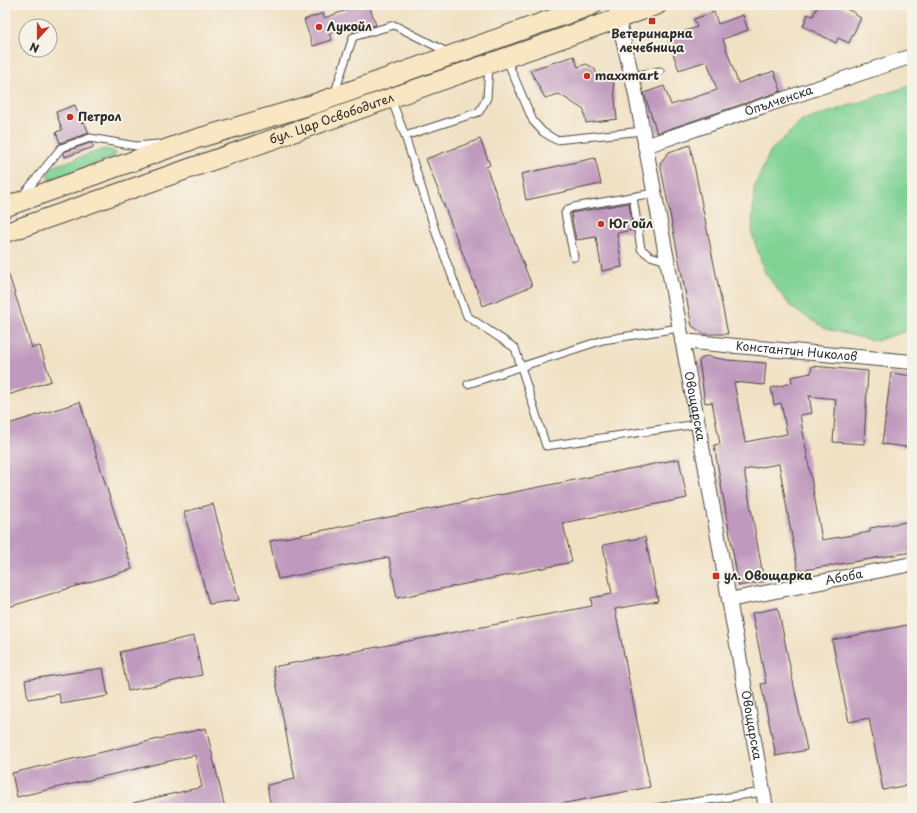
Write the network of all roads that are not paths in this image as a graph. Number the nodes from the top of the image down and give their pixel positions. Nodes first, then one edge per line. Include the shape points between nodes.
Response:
1 (592, 5) edge
2 (658, 5) edge
3 (617, 12) edge
4 (453, 54) junction
5 (912, 56) edge
6 (497, 60) junction
7 (660, 71) dead end
8 (633, 76) junction
9 (334, 97) junction
10 (391, 98) junction
11 (643, 131) junction
12 (405, 136) junction
13 (189, 141) junction
14 (645, 146) junction
15 (654, 193) junction
16 (633, 197) junction
17 (11, 205) edge
18 (5, 233) edge
19 (574, 257) dead end
20 (666, 261) junction
21 (680, 334) junction
22 (912, 362) edge
23 (522, 368) junction
24 (468, 384) dead end
25 (698, 424) junction
26 (912, 564) edge
27 (729, 600) junction
28 (763, 792) junction
29 (654, 808) edge
30 (766, 808) edge

1 - 4 main road, бул. Цар Освободител
2 - 3 main road, бул. Цар Освободител
3 - 6 main road, бул. Цар Освободител
3 - 8 street, Овощарска
4 - 9 main road, бул. Цар Освободител
4 - 9 lane via 394,25 353,37
5 - 14 street, Опълченска
6 - 10 main road, бул. Цар Освободител
6 - 11 lane via 533,120 543,132 556,140
6 - 12 lane via 487,98 479,112
7 - 8 lane
8 - 11 street, Овощарска
9 - 13 main road, бул. Цар Освободител
10 - 12 lane
10 - 18 main road, бул. Цар Освободител
11 - 14 street, Овощарска
12 - 23 lane via 436,236 467,316 515,348
13 - 17 main road, бул. Цар Освободител
13 - 17 lane via 136,146 90,138 62,148
14 - 15 street, Овощарска
15 - 16 lane
15 - 20 street, Овощарска
16 - 19 lane via 568,209 565,213
16 - 20 lane via 641,249 650,256
20 - 21 street, Овощарска
21 - 22 street, Константин Николов
21 - 23 lane via 603,340
21 - 25 street, Овощарска
23 - 24 lane
23 - 25 lane via 546,446
25 - 27 street, Овощарска
26 - 27 street, Абоба
27 - 28 street, Овощарска
28 - 29 lane
28 - 30 street, Овощарска

